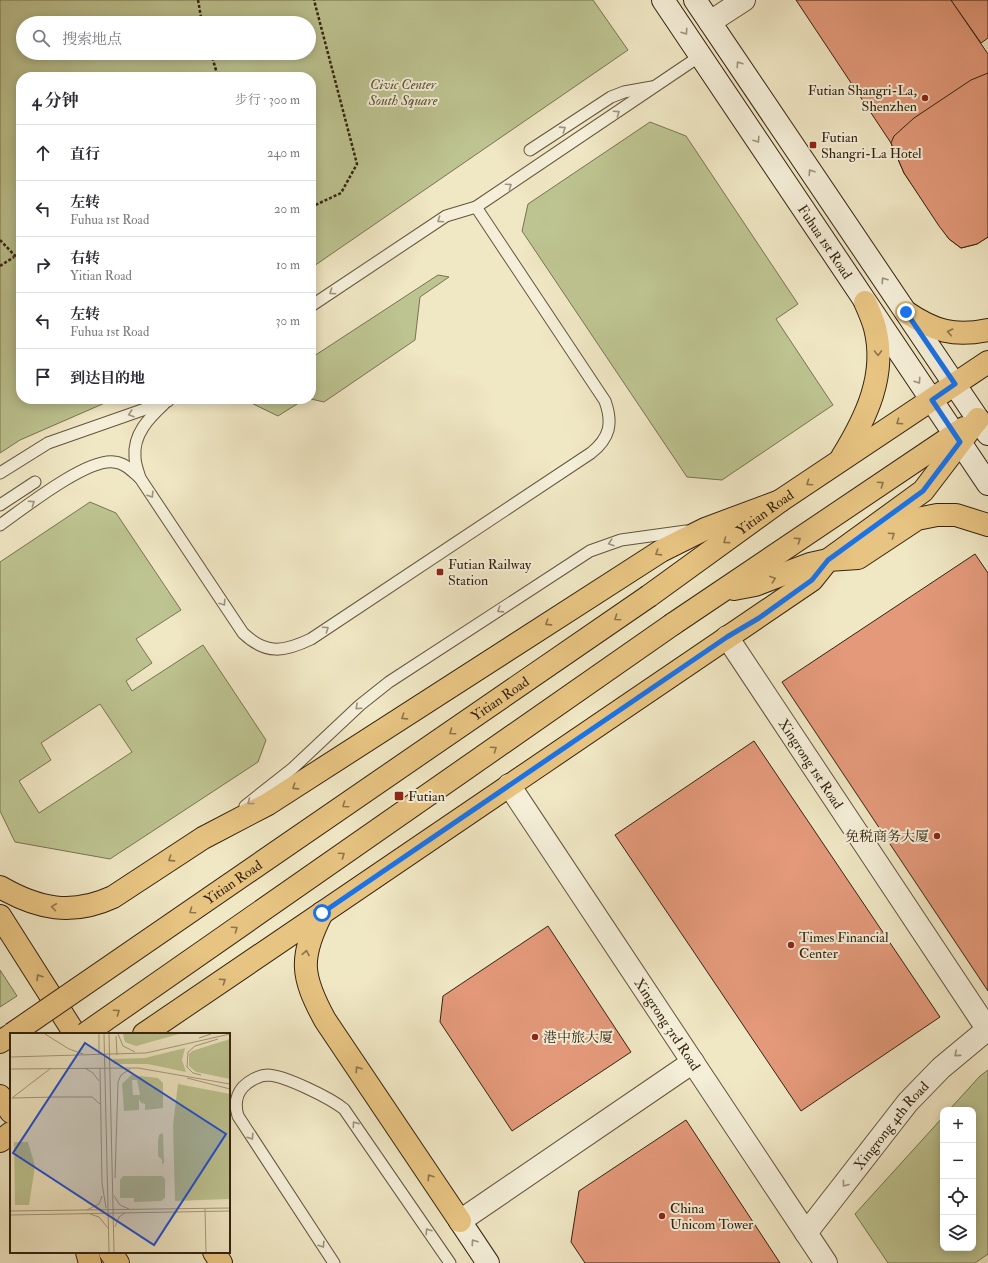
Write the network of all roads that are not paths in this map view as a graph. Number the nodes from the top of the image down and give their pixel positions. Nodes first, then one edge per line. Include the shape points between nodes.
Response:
1 (663, 0) edge
2 (695, 0) edge
3 (744, 0) edge
4 (710, 22) junction
5 (700, 56) junction
6 (657, 86) junction
7 (530, 150) dead end
8 (476, 207) junction
9 (865, 302) junction
10 (316, 303) edge
11 (906, 312) junction
12 (988, 330) edge
13 (988, 362) edge
14 (955, 384) junction
15 (932, 400) junction
16 (158, 404) edge
17 (165, 404) edge
18 (985, 422) edge
19 (957, 438) junction
20 (837, 464) junction
21 (0, 473) edge
22 (140, 478) junction
23 (35, 482) dead end
24 (988, 484) edge
25 (780, 501) junction
26 (0, 505) edge
27 (0, 525) edge
28 (988, 525) edge
29 (705, 529) junction
30 (828, 560) junction
31 (722, 592) junction
32 (727, 637) junction
33 (509, 786) junction
34 (203, 838) junction
35 (0, 887) edge
36 (322, 913) junction
37 (0, 916) edge
38 (202, 994) junction
39 (988, 1029) edge
40 (12, 1033) edge
41 (74, 1033) edge
42 (86, 1033) edge
43 (145, 1033) edge
44 (174, 1033) edge
45 (10, 1035) edge
46 (0, 1042) edge
47 (693, 1062) junction
48 (10, 1085) edge
49 (0, 1092) edge
50 (0, 1096) edge
51 (10, 1111) edge
52 (10, 1134) edge
53 (0, 1141) edge
54 (460, 1221) junction
55 (806, 1233) junction
56 (87, 1253) edge
57 (111, 1253) edge
58 (215, 1253) edge
59 (90, 1263) edge
60 (118, 1263) edge
61 (221, 1263) edge
62 (334, 1263) edge
63 (450, 1263) edge
64 (488, 1263) edge
65 (826, 1263) edge

1 -> 5 street, Fuhua 1st Road
2 - 4 street, Fuhua 1st Road
3 - 4 street
11 -> 4 street, Fuhua 1st Road
5 - 6 lane
5 -> 9 street, Fuhua 1st Road
7 -> 6 lane via 611,98 624,92
8 -> 6 lane
8 -> 10 lane via 446,216
22 -> 8 lane via 243,633 254,644 271,649 283,649 298,646 311,639 598,447 609,432 609,412 605,401
9 -> 15 street, Fuhua 1st Road
9 -> 20 main road via 875,328 878,346 877,379 864,418
12 -> 11 main road via 953,333 922,323
11 - 14 street, Fuhua 1st Road
13 - 14 main road, Yitian Road
14 - 15 main road, Yitian Road
14 - 18 street, Fuhua 1st Road
15 - 19 street, Fuhua 1st Road
15 -> 20 main road, Yitian Road
16 -> 21 lane via 48,443
17 - 22 lane via 149,418 138,436 134,456
18 - 19 main road
19 - 24 street, Fuhua 1st Road
19 - 30 main road via 923,491
31 -> 19 main road
20 -> 25 main road, Yitian Road
27 -> 22 lane via 79,471 97,463 114,462 127,466
23 - 26 lane
25 - 29 main road
25 -> 40 main road, Yitian Road, bridge via 649,596
30 -> 28 main road via 858,558 917,519 956,515
29 -> 34 main road via 661,551 268,804
29 -> 34 lane via 621,540 590,551 388,682 294,768
31 -> 30 main road via 755,585
30 - 32 main road via 812,580 759,618
42 -> 31 main road, bridge
32 - 33 main road
32 - 39 street, Xingrong 1st Road
33 - 36 main road
33 - 47 street, Xingrong 3rd Road
34 -> 35 main road via 113,896 84,907 53,908 18,897
38 -> 36 main road
54 -> 36 main road via 325,1020 313,998 305,974 305,956 311,934
41 -> 37 main road
38 - 43 main road
38 - 44 main road
39 -> 55 street, Xingrong 4th Road via 941,1068 908,1102
45 - 46 main road, Yitian Road
47 - 54 street
47 - 55 street, Xingrong 3rd Road
48 - 49 main road
50 - 51 main road
52 - 53 main road
64 -> 54 street
55 - 65 street, Xingrong 3rd Road
56 - 59 main road
57 - 60 main road
58 - 61 main road
63 -> 62 lane via 344,1110 323,1094 276,1077 261,1076 246,1084 238,1093 235,1105 238,1116

